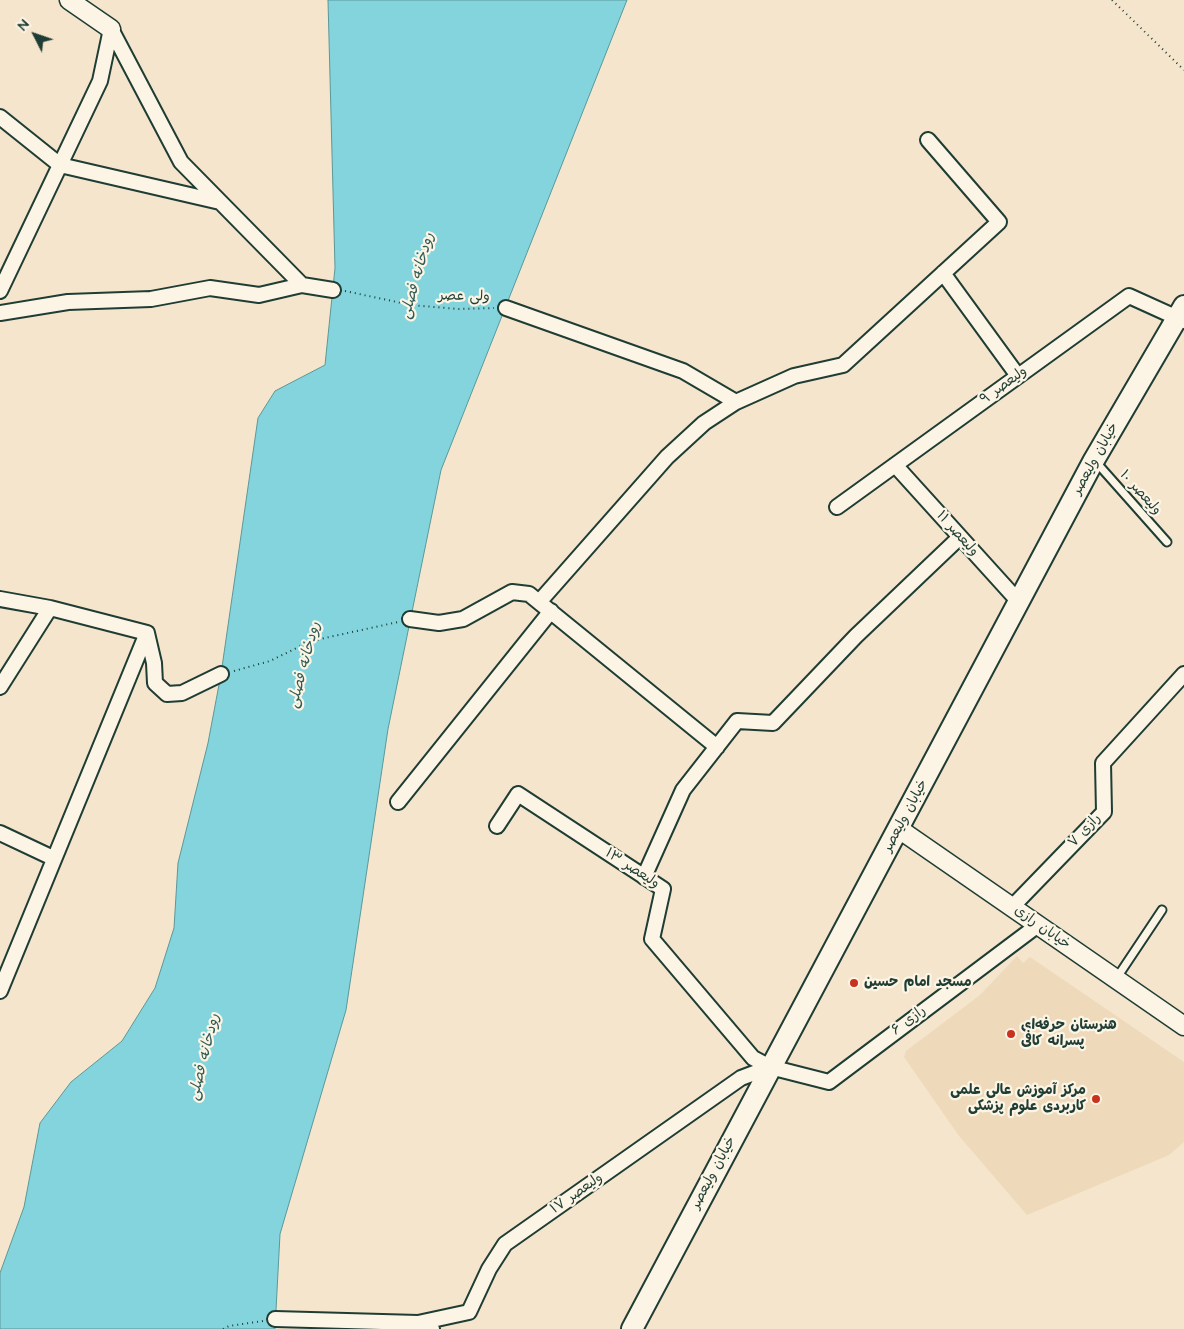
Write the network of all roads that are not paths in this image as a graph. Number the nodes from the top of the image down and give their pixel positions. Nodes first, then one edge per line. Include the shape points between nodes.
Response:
1 (68, 0) edge
2 (111, 29) junction
3 (0, 117) edge
4 (928, 140) dead end
5 (60, 165) junction
6 (220, 202) junction
7 (942, 273) junction
8 (302, 285) junction
9 (332, 290) road end
10 (0, 291) edge
11 (506, 308) road end
12 (0, 313) edge
13 (1182, 314) edge
14 (1018, 376) junction
15 (736, 402) junction
16 (1094, 460) junction
17 (895, 465) junction
18 (837, 507) dead end
19 (960, 537) junction
20 (1167, 542) dead end
21 (0, 599) edge
22 (540, 601) junction
23 (1019, 602) junction
24 (50, 608) junction
25 (551, 610) junction
26 (410, 620) road end
27 (147, 633) junction
28 (221, 674) road end
29 (1184, 674) edge
30 (0, 687) edge
31 (717, 747) junction
32 (398, 802) dead end
33 (497, 826) dead end
34 (899, 829) junction
35 (0, 833) edge
36 (53, 858) junction
37 (644, 877) junction
38 (1012, 907) junction
39 (1162, 910) dead end
40 (1038, 925) junction
41 (1116, 979) junction
42 (0, 990) edge
43 (1184, 1026) edge
44 (770, 1067) junction
45 (275, 1319) road end
46 (418, 1323) junction
47 (432, 1329) edge
48 (632, 1329) edge

1 - 2 street
2 - 5 street via 100,81
2 - 6 street via 181,162
3 - 5 street
4 - 7 street via 999,222
5 - 6 street
5 - 10 street
6 - 8 street
7 - 14 street
7 - 15 street via 843,365 794,376
8 - 9 street
8 - 12 street via 259,295 210,288 151,299 68,302
11 - 15 street via 683,371
13 - 14 street, ولیعصر ۹ via 1129,296
13 - 16 main road, خیابان ولیعصر
14 - 17 street, ولیعصر ۹
15 - 22 street via 704,423 667,457
16 - 20 lane, ولیعصر ۱۰
16 - 23 main road, خیابان ولیعصر
17 - 18 street, ولیعصر ۹
17 - 19 street, ولیعصر ۱۱
19 - 23 street, ولیعصر ۱۱
19 - 31 street via 856,636 773,723 737,721
21 - 24 street
22 - 25 street
22 - 26 street via 529,594 512,592 463,619 439,622
23 - 34 main road, خیابان ولیعصر
24 - 27 street
24 - 30 street
25 - 31 street
25 - 32 street
27 - 28 street via 155,684 166,694 182,693
27 - 36 street
29 - 38 street, رازی ۷ via 1103,763 1104,812
31 - 37 street via 682,790
33 - 37 street, ولیعصر ۱۳ via 518,794
34 - 38 street, خیابان رازی
34 - 44 main road, خیابان ولیعصر
35 - 36 street
36 - 42 street
37 - 44 street, ولیعصر ۱۳ via 663,889 652,939 753,1058
38 - 40 street, خیابان رازی
39 - 41 lane
40 - 41 street, خیابان رازی
40 - 44 street, رازی ۶ via 829,1082
41 - 43 street, خیابان رازی
44 - 46 street, ولیعصر ۱۷ via 741,1078 505,1244 469,1312
44 - 48 main road, خیابان ولیعصر
45 - 46 street
46 - 47 street

